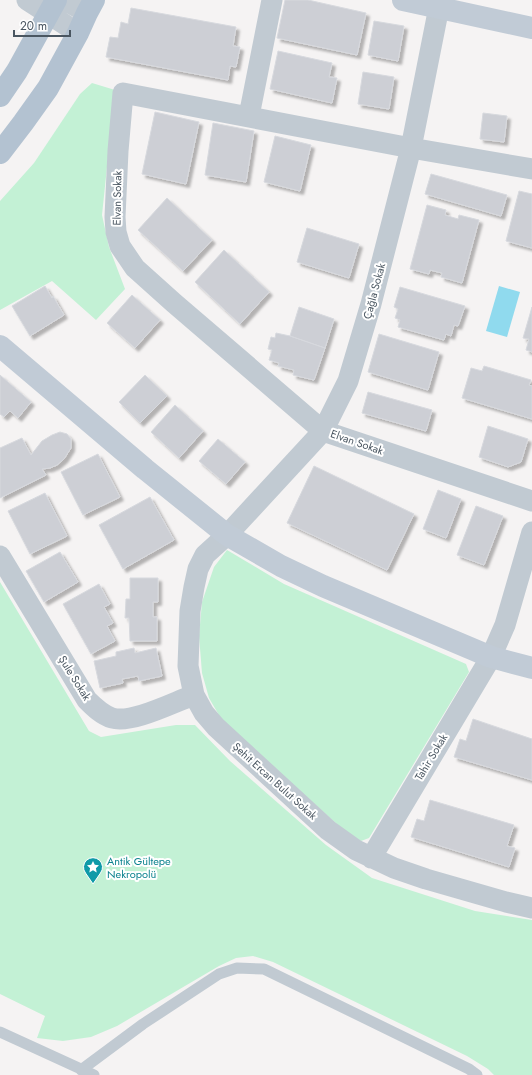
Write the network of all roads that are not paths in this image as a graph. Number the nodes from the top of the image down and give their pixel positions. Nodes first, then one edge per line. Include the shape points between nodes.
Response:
1 (27, 0) edge
2 (65, 0) edge
3 (272, 0) edge
4 (403, 0) edge
5 (52, 7) edge
6 (90, 7) edge
7 (439, 7) junction
8 (532, 28) edge
9 (78, 33) junction
10 (0, 96) edge
11 (248, 116) junction
12 (411, 148) junction
13 (0, 153) edge
14 (532, 169) edge
15 (0, 346) edge
16 (323, 431) junction
17 (532, 502) edge
18 (532, 532) edge
19 (226, 535) junction
20 (0, 556) edge
21 (491, 657) junction
22 (532, 668) edge
23 (194, 695) junction
24 (371, 858) junction
25 (532, 908) edge
26 (0, 1032) edge
27 (81, 1070) junction
28 (94, 1075) edge
29 (477, 1075) edge

1 - 5 street
2 - 6 street
3 - 11 street
4 - 7 main road
5 - 9 street
5 - 10 main road
6 - 9 main road
7 - 8 main road
7 - 12 street, Çağla Sokak
9 - 13 main road via 48,88
11 - 12 street, Elvan Sokak
11 - 16 street, Elvan Sokak via 123,93 118,151 116,232 120,246 146,279
12 - 14 street, Elvan Sokak
12 - 16 street, Çağla Sokak via 371,304 348,381
15 - 19 main road via 145,470
16 - 17 street, Elvan Sokak
16 - 19 street, Çağla Sokak
18 - 21 street via 505,625
19 - 21 main road via 323,586
19 - 23 street, Şehit Ercan Bulut Sokak via 205,555 198,569 194,587 190,611 188,666
20 - 23 street, Şule Sokak via 87,700 98,710 110,718 121,720 137,717
21 - 22 main road
21 - 24 street, Tahir Sokak
23 - 24 street, Şehit Ercan Bulut Sokak via 216,728 328,830
24 - 25 street, Şehit Ercan Bulut Sokak via 426,879
26 - 27 lane
27 - 28 lane
27 - 29 lane via 143,1024 219,974 237,968 251,968 264,969 469,1068

